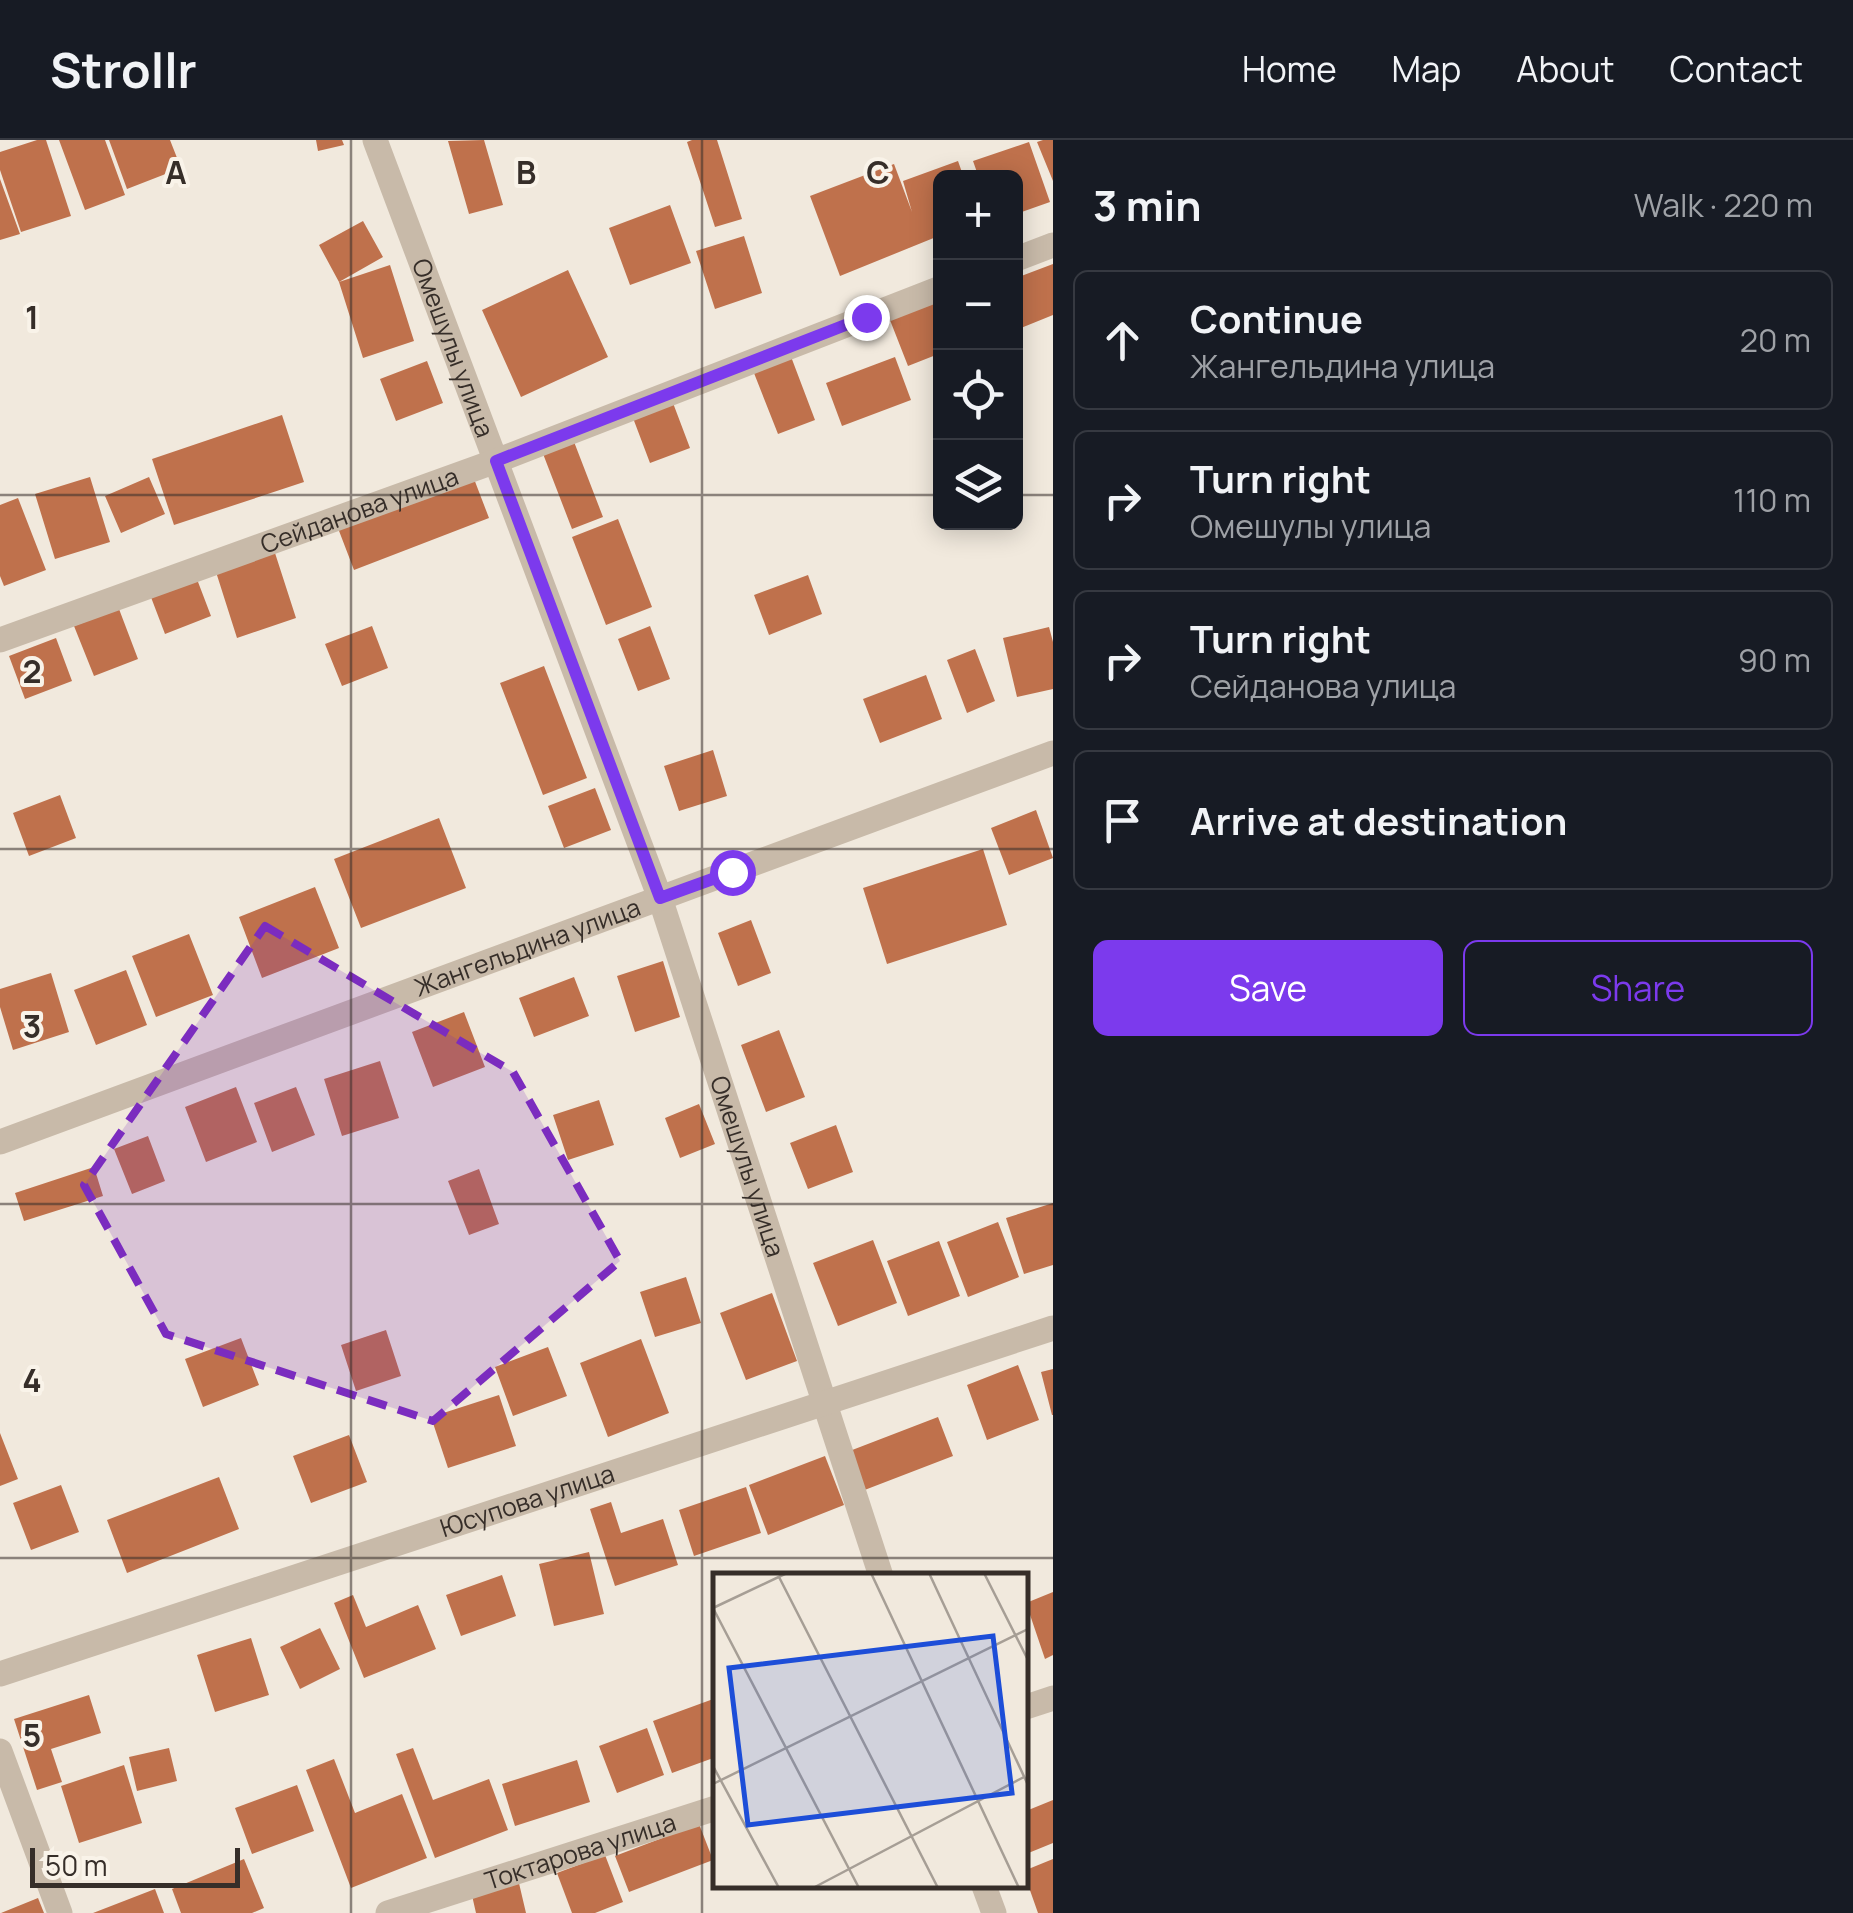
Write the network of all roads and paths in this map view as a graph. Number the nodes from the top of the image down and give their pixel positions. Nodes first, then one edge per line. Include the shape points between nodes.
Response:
1 (375, 140) edge
2 (1053, 244) edge
3 (1023, 256) edge
4 (933, 291) edge
5 (496, 461) junction
6 (0, 640) edge
7 (1053, 753) edge
8 (660, 898) junction
9 (0, 1142) edge
10 (1053, 1328) edge
11 (825, 1403) junction
12 (880, 1573) edge
13 (0, 1674) edge
14 (1053, 1698) edge
15 (1028, 1706) edge
16 (0, 1751) edge
17 (713, 1809) edge
18 (985, 1888) edge
19 (60, 1913) edge
20 (388, 1913) edge
21 (994, 1913) edge

1 - 5 street, Омешулы улица
2 - 3 street
4 - 5 street, Сейданова улица
5 - 6 street, Сейданова улица
5 - 8 street, Омешулы улица
7 - 8 street, Жангельдина улица
8 - 9 street, Жангельдина улица
8 - 11 street, Омешулы улица
10 - 11 street, Юсупова улица
11 - 12 street, Омешулы улица
11 - 13 street, Юсупова улица
14 - 15 street
16 - 19 street
17 - 20 street, Токтарова улица
18 - 21 street

